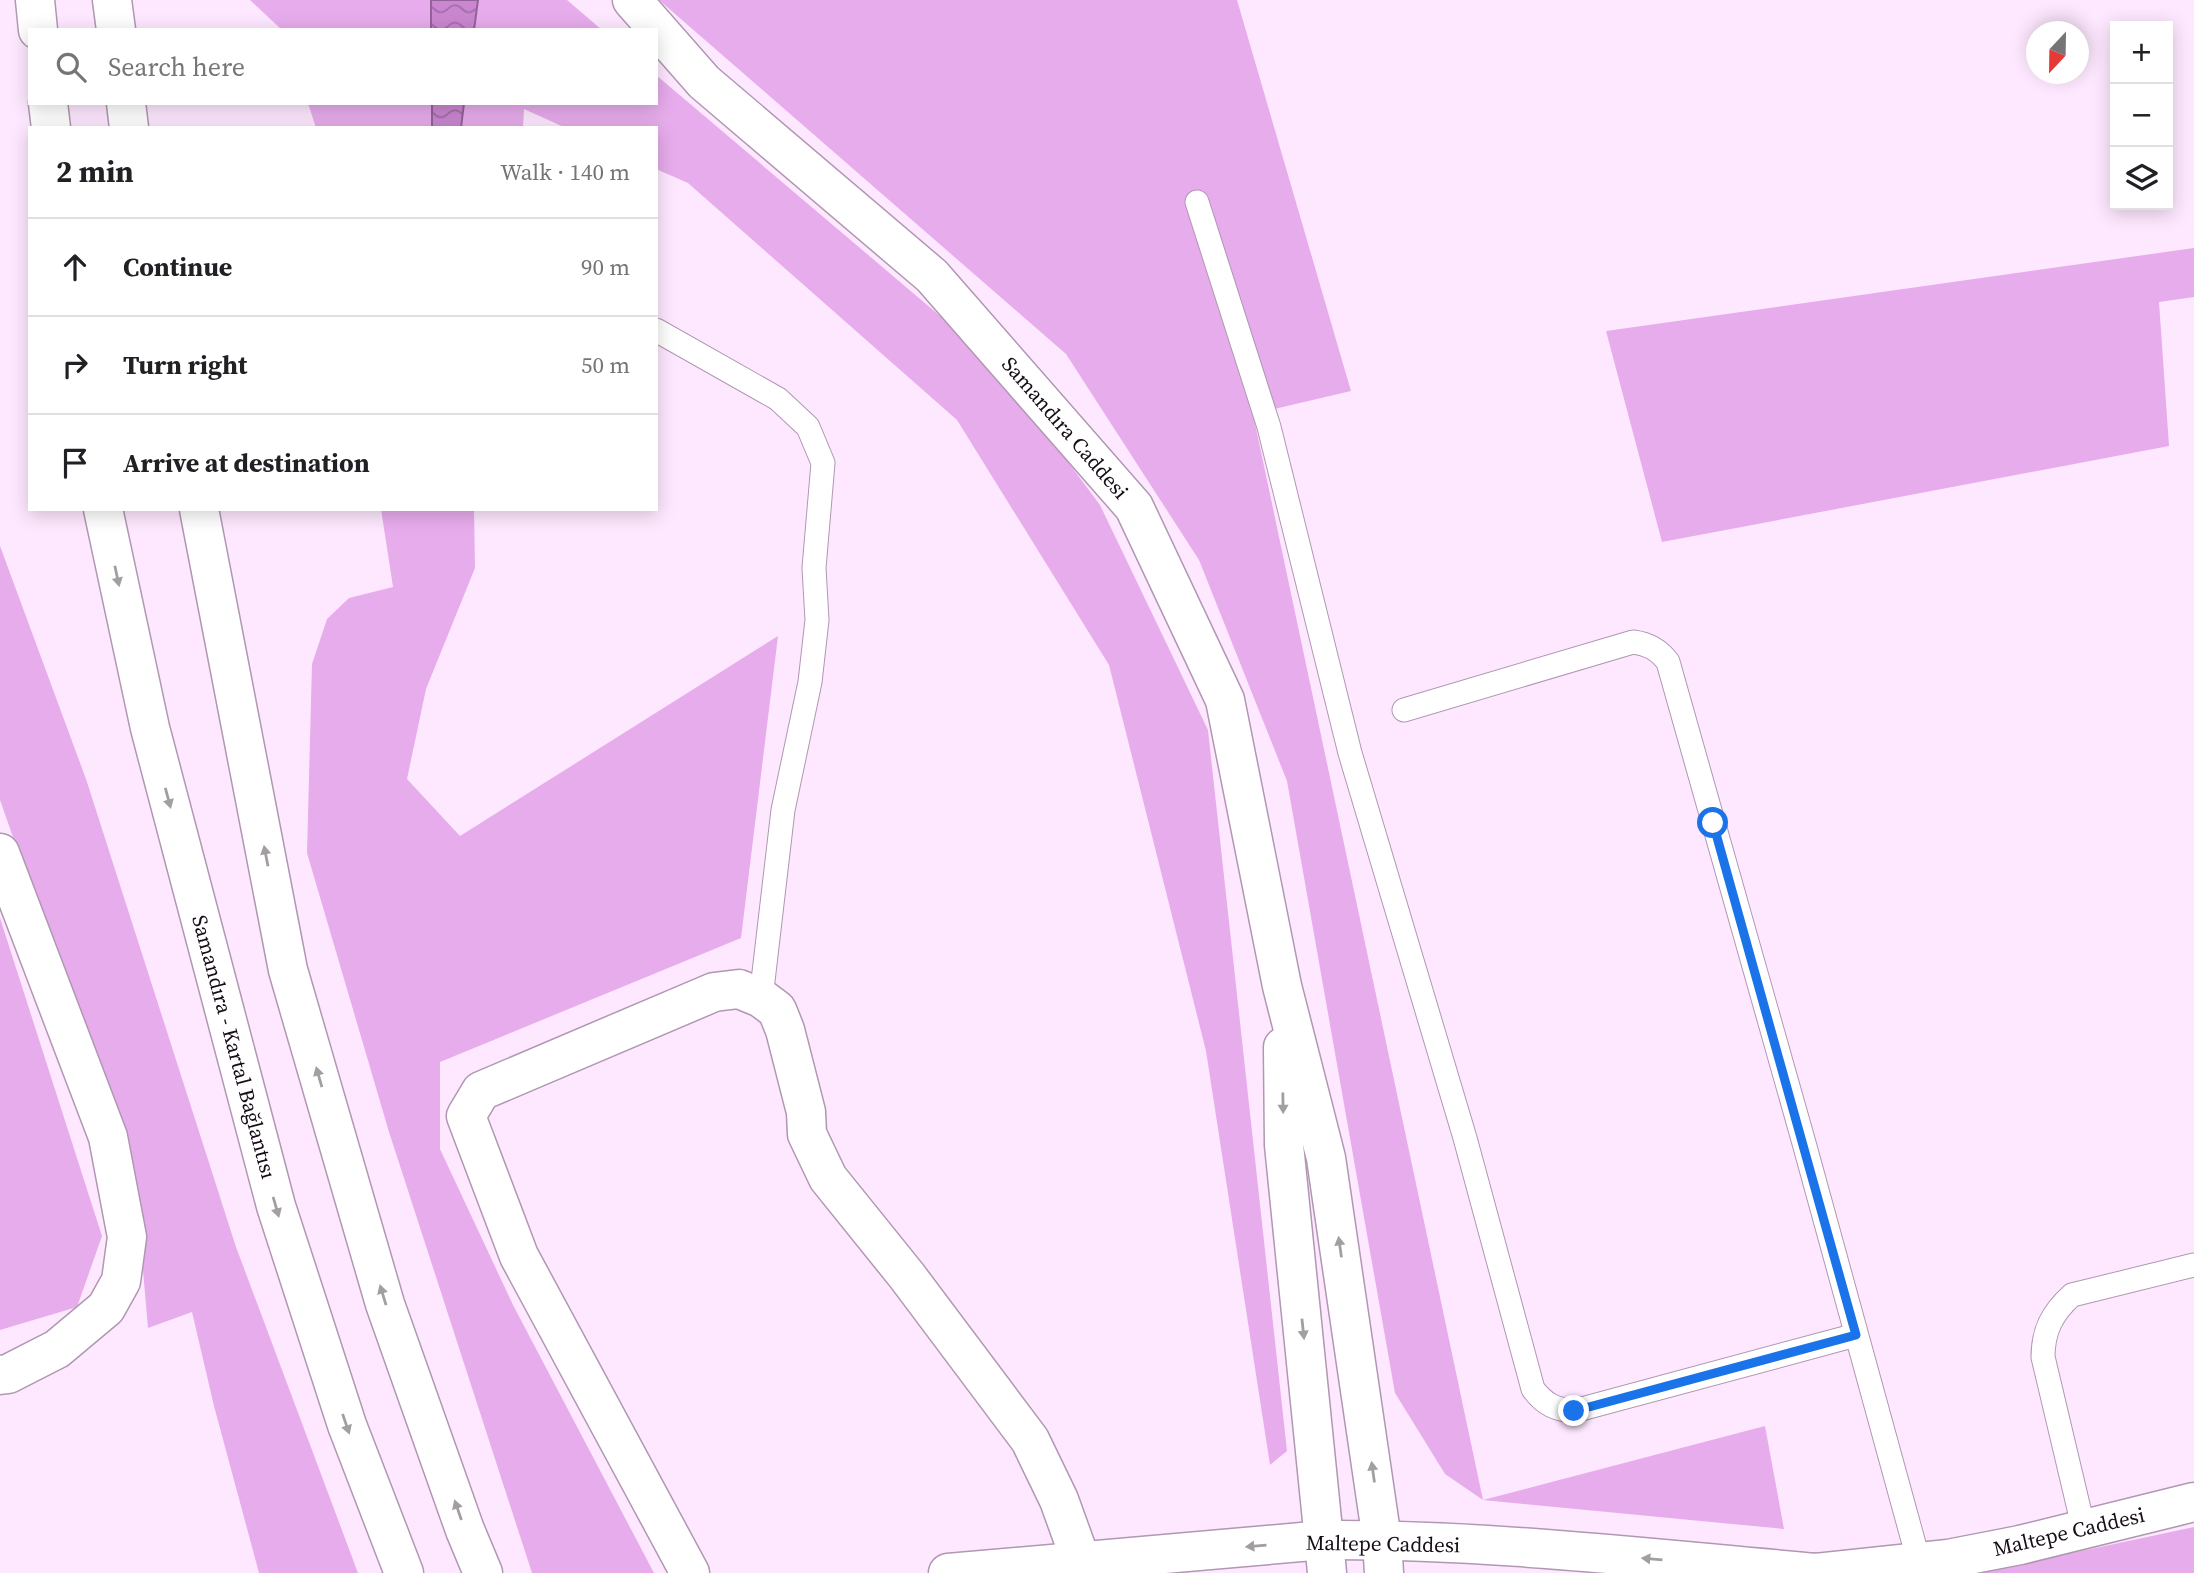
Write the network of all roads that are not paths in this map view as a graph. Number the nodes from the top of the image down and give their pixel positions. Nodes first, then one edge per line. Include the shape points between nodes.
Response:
1 (34, 0) edge
2 (112, 0) edge
3 (632, 0) edge
4 (38, 28) edge
5 (116, 28) edge
6 (657, 28) edge
7 (658, 30) edge
8 (48, 105) edge
9 (126, 105) edge
10 (51, 126) edge
11 (129, 126) edge
12 (1197, 202) dead end
13 (658, 331) edge
14 (103, 511) edge
15 (199, 511) edge
16 (1404, 710) dead end
17 (0, 853) edge
18 (1282, 986) junction
19 (761, 998) junction
20 (2194, 1265) edge
21 (1856, 1335) junction
22 (0, 1375) edge
23 (2194, 1502) edge
24 (2084, 1530) junction
25 (1383, 1556) edge
26 (1325, 1557) edge
27 (1081, 1561) junction
28 (1919, 1562) junction
29 (404, 1573) edge
30 (484, 1573) edge
31 (690, 1573) edge
32 (948, 1573) edge
33 (1817, 1573) edge

1 - 4 main road
2 - 5 main road
3 - 6 main road, Samandıra Caddesi
7 - 18 main road, Samandıra Caddesi via 704,82 932,276 1134,507 1225,700
8 - 10 main road
9 - 11 main road
12 - 21 lane via 1269,427 1350,753 1465,1138 1533,1389 1548,1405 1574,1411
13 - 19 lane via 778,399 808,427 823,463 810,682 783,810
14 -> 29 main road, Samandıra - Kartal Bağlantısı via 150,729 276,1206 347,1425
30 -> 15 main road via 385,1304 288,970
16 - 21 lane via 1633,642 1644,643 1668,662
17 - 22 main road via 108,1137 127,1237 121,1281 106,1308 57,1349
25 -> 18 main road via 1326,1158
18 -> 26 main road via 1284,1145
19 - 27 main road via 777,1010 785,1030 807,1133 828,1178 1030,1440
19 - 31 main road via 739,989 714,992 481,1091 466,1116 519,1255
20 - 24 lane via 2073,1295 2050,1320 2043,1357
21 - 28 lane
23 - 24 main road, Maltepe Caddesi
24 - 28 main road, Maltepe Caddesi
25 - 26 main road, Maltepe Caddesi
33 -> 25 main road, Maltepe Caddesi
26 -> 27 main road, Maltepe Caddesi
27 - 32 main road, Maltepe Caddesi
28 - 33 main road, Maltepe Caddesi

